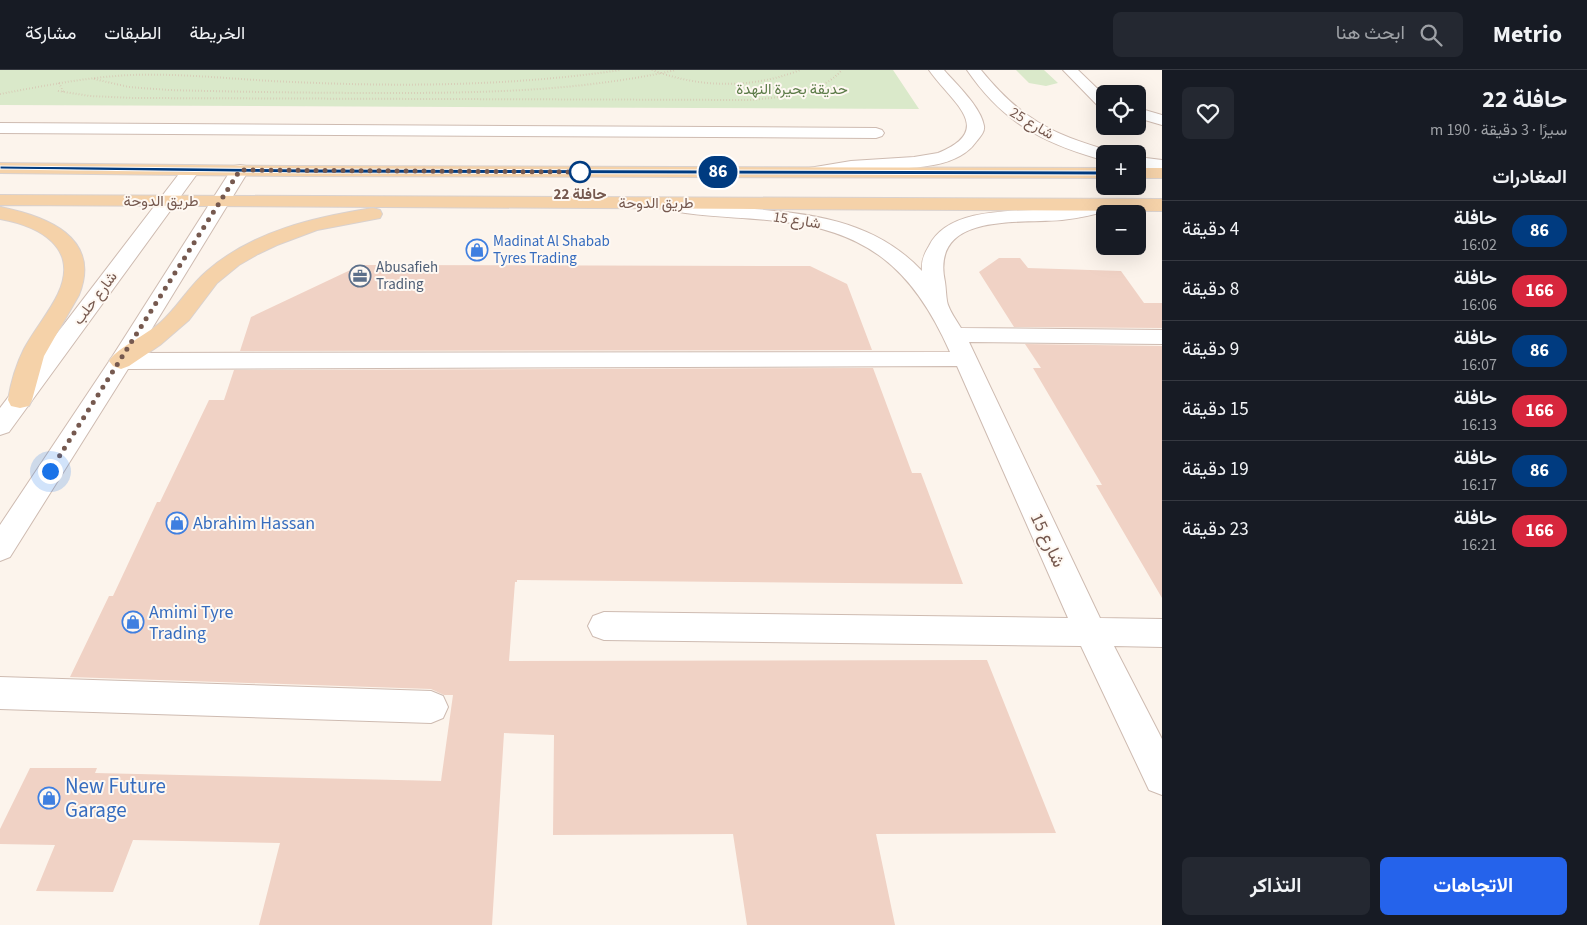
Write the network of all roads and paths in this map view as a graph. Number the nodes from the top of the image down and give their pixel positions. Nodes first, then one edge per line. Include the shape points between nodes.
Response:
1 (621, 70) edge
2 (652, 70) edge
3 (676, 70) edge
4 (800, 70) edge
5 (842, 70) edge
6 (936, 70) edge
7 (974, 70) edge
8 (1070, 70) edge
9 (660, 74) junction
10 (91, 78) junction
11 (59, 83) junction
12 (58, 91) dead end
13 (64, 92) junction
14 (0, 94) edge
15 (1096, 94) edge
16 (1146, 115) edge
17 (1162, 120) edge
18 (1146, 121) edge
19 (1162, 124) edge
20 (1, 128) edge
21 (876, 134) dead end
22 (1096, 152) edge
23 (1146, 163) edge
24 (1162, 165) edge
25 (0, 168) edge
26 (192, 170) junction
27 (240, 170) junction
28 (815, 172) junction
29 (1096, 173) edge
30 (1146, 173) edge
31 (1162, 173) edge
32 (0, 200) edge
33 (169, 200) junction
34 (220, 201) junction
35 (539, 202) junction
36 (662, 203) junction
37 (1108, 205) edge
38 (1146, 205) edge
39 (1162, 205) edge
40 (1096, 208) edge
41 (0, 213) edge
42 (936, 302) junction
43 (1162, 337) edge
44 (959, 347) junction
45 (121, 361) junction
46 (20, 400) junction
47 (0, 426) edge
48 (0, 549) edge
49 (604, 626) dead end
50 (1091, 632) junction
51 (1162, 634) edge
52 (0, 693) edge
53 (431, 707) dead end
54 (1162, 776) edge

1 - 10 path via 538,81 441,84 305,83 150,75
2 - 9 path
3 - 9 path
4 - 9 path via 773,80 735,84
5 - 13 path via 833,79 811,90 782,97 742,100 143,98
6 - 28 street via 974,119 975,133 964,146 948,155 925,161
7 - 22 street, شارع 25 via 1001,102 1021,119 1067,143
8 - 15 street
9 - 10 path via 552,89 420,93 168,90
10 - 11 path
11 - 13 path
11 - 14 path
12 - 13 path
16 - 17 street
18 - 19 street
20 - 21 street
23 - 24 street
25 - 26 main road, طريق الدوحة
26 - 27 main road, طريق الدوحة
26 - 33 street, شارع حلب
27 - 28 main road, طريق الدوحة
27 - 34 street
28 - 29 main road, طريق الدوحة
30 - 31 main road
32 - 33 main road, طريق الدوحة
33 - 34 main road, طريق الدوحة
33 - 46 street, شارع حلب
34 - 35 main road, طريق الدوحة
34 - 45 street
35 - 36 main road, طريق الدوحة
35 - 45 main road via 492,210 371,214 273,239 215,274 169,327
36 - 37 main road, طريق الدوحة
36 - 42 street, شارع 15 via 713,212 793,217 848,231 872,242 907,268
38 - 39 main road, طريق الدوحة
40 - 42 street, شارع 15 via 1078,213 991,219 953,231 944,237 933,257
41 - 46 main road via 31,220 55,233 64,241 74,262 71,286 32,355
42 - 44 street, شارع 15
43 - 44 street
44 - 45 street
44 - 50 street, شارع 15
45 - 48 street
46 - 47 street, شارع حلب
49 - 50 street
50 - 51 street
50 - 54 street, شارع 15
52 - 53 street

